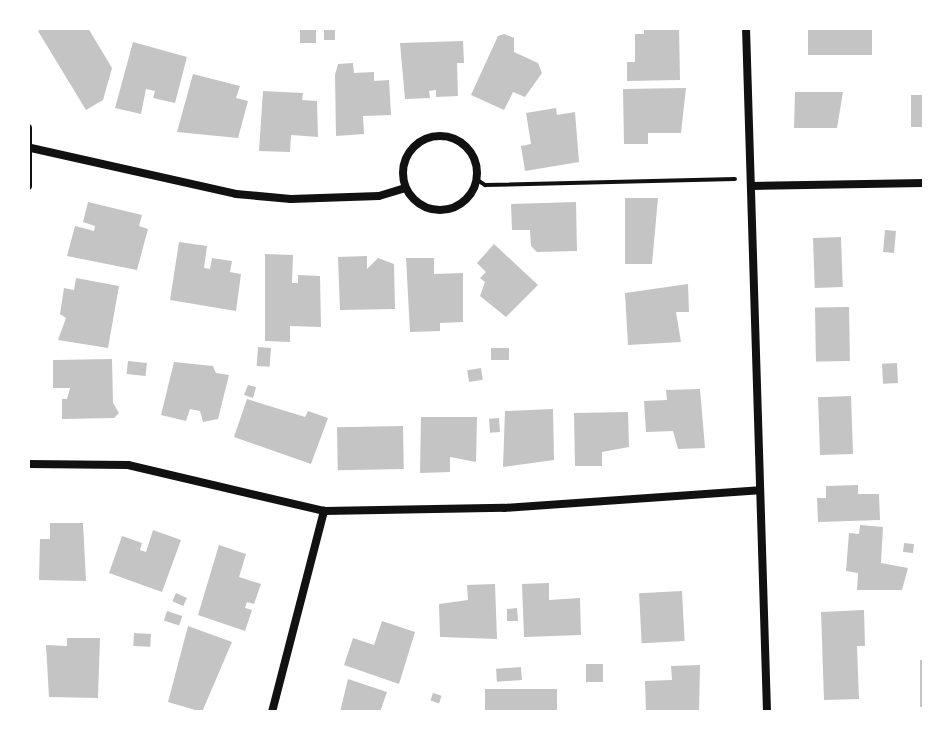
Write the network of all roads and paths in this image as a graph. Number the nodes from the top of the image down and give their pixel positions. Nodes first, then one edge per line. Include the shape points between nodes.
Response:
1 (746, 28) edge
2 (28, 128) edge
3 (31, 148) junction
4 (476, 179) junction
5 (924, 183) edge
6 (28, 186) edge
7 (751, 186) junction
8 (406, 188) junction
9 (28, 464) edge
10 (759, 490) junction
11 (324, 511) junction
12 (272, 712) edge
13 (767, 712) edge

1 - 7 street
2 - 3 street
3 - 6 street
3 - 8 street via 236,194 349,197
4 - 7 path via 485,185 733,178
4 - 8 street via 466,200 444,210 421,206
4 - 8 street via 472,155 464,145 441,136 418,143 409,152 404,163
5 - 7 street
7 - 10 street
9 - 11 street via 128,465
10 - 11 street via 504,508
10 - 13 street
11 - 12 street

